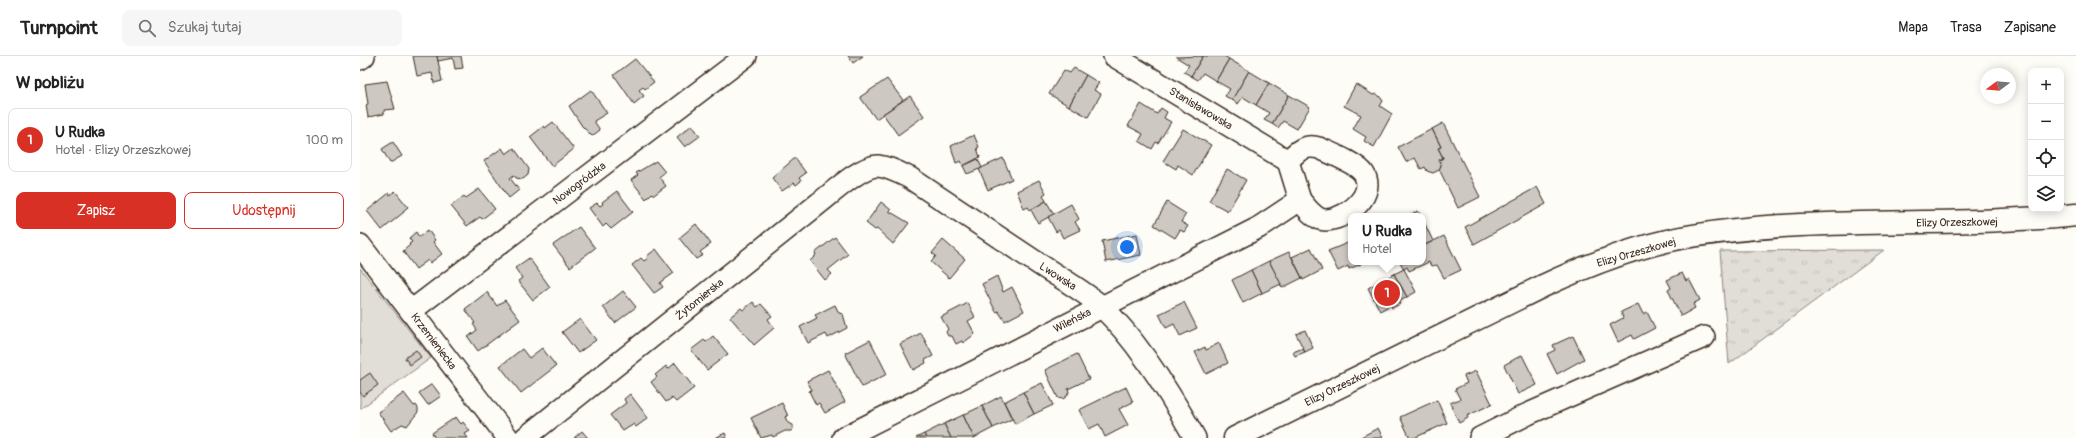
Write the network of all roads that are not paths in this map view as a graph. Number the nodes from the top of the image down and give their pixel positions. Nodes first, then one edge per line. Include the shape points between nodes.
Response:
1 (364, 56) edge
2 (746, 56) edge
3 (1114, 56) edge
4 (360, 59) edge
5 (1288, 161) junction
6 (876, 166) joint
7 (1300, 200) junction
8 (2076, 215) edge
9 (360, 245) edge
10 (1101, 306) junction
11 (411, 311) junction
12 (1704, 337) dead end
13 (508, 438) edge
14 (525, 438) edge
15 (843, 438) edge
16 (1195, 438) edge
17 (1235, 438) edge
18 (1480, 438) edge

1 - 4 street
2 - 11 street, Nowogródzka
3 - 5 street, Stanisławowska
5 - 7 street
5 - 7 street via 1297,151 1313,146 1364,174 1366,192 1361,202 1342,215 1321,219 1312,215
6 - 10 street, Lwowska via 910,178
6 - 14 street, Żytomierska via 862,171 818,204
7 - 10 street, Wileńska via 1258,228
8 - 17 street, Elizy Orzeszkowej via 1999,221 1759,228 1691,236 1636,250 1590,265 1543,286
9 - 11 street, Krzemieniecka
10 - 15 street, Wileńska
10 - 16 street, Lwowska via 1146,360 1171,396
11 - 13 street, Krzemieniecka
12 - 18 street via 1528,414

